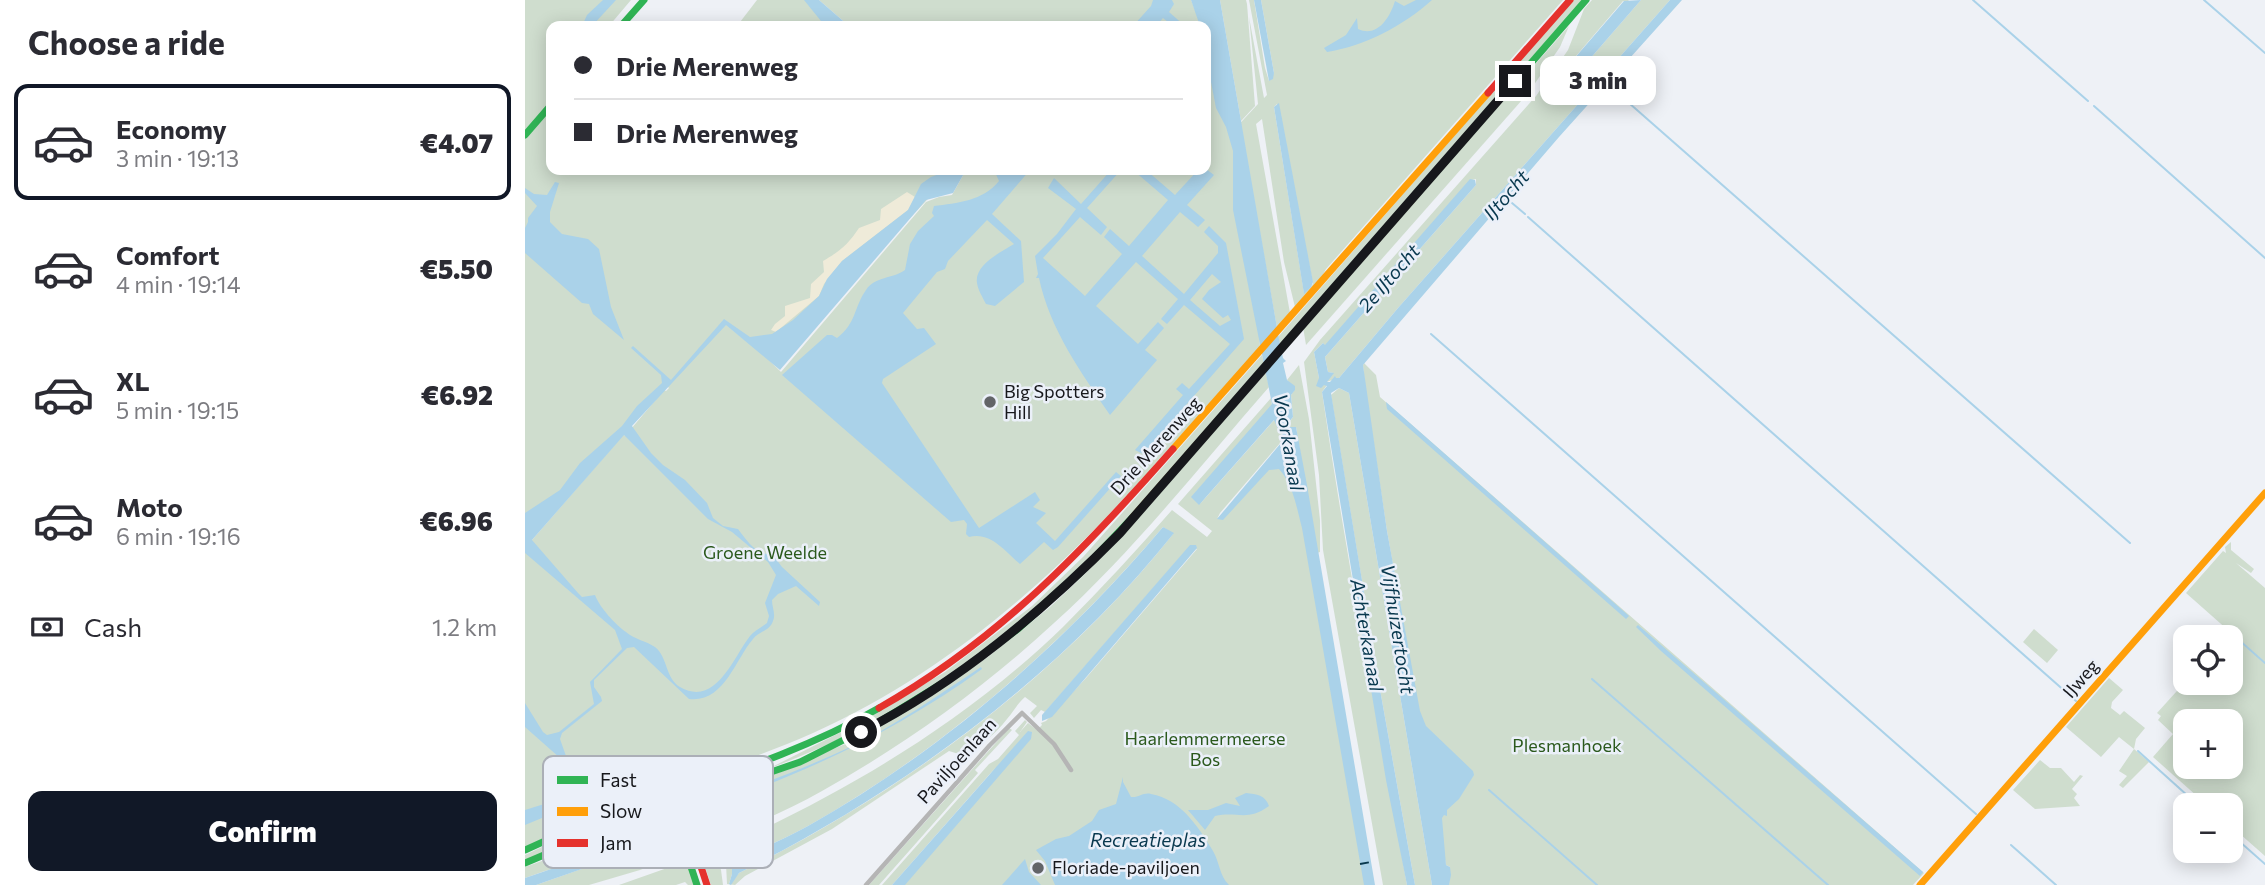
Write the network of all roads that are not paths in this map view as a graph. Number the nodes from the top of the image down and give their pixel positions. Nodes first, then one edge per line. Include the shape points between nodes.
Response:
1 (644, 0) edge
2 (1570, 0) edge
3 (1586, 0) edge
4 (625, 21) edge
5 (546, 111) edge
6 (525, 135) edge
7 (2265, 493) edge
8 (773, 757) edge
9 (773, 771) edge
10 (1070, 771) dead end
11 (543, 842) edge
12 (525, 850) edge
13 (543, 855) edge
14 (525, 863) edge
15 (691, 868) edge
16 (701, 868) edge
17 (697, 885) edge
18 (707, 885) edge
19 (866, 885) edge
20 (1920, 885) edge

1 - 4 main road
2 - 8 main road, Drie Merenweg via 1109,522 1049,582 993,631 901,695
3 - 9 main road, Drie Merenweg via 1120,533 1075,578 1003,641 878,724
5 - 6 main road
7 - 20 main road, IJweg
10 - 19 street, Paviljoenlaan via 1054,744 1022,713 989,744
11 - 12 main road, Drie Merenweg
13 - 14 main road, Drie Merenweg
15 - 17 main road
16 - 18 main road

